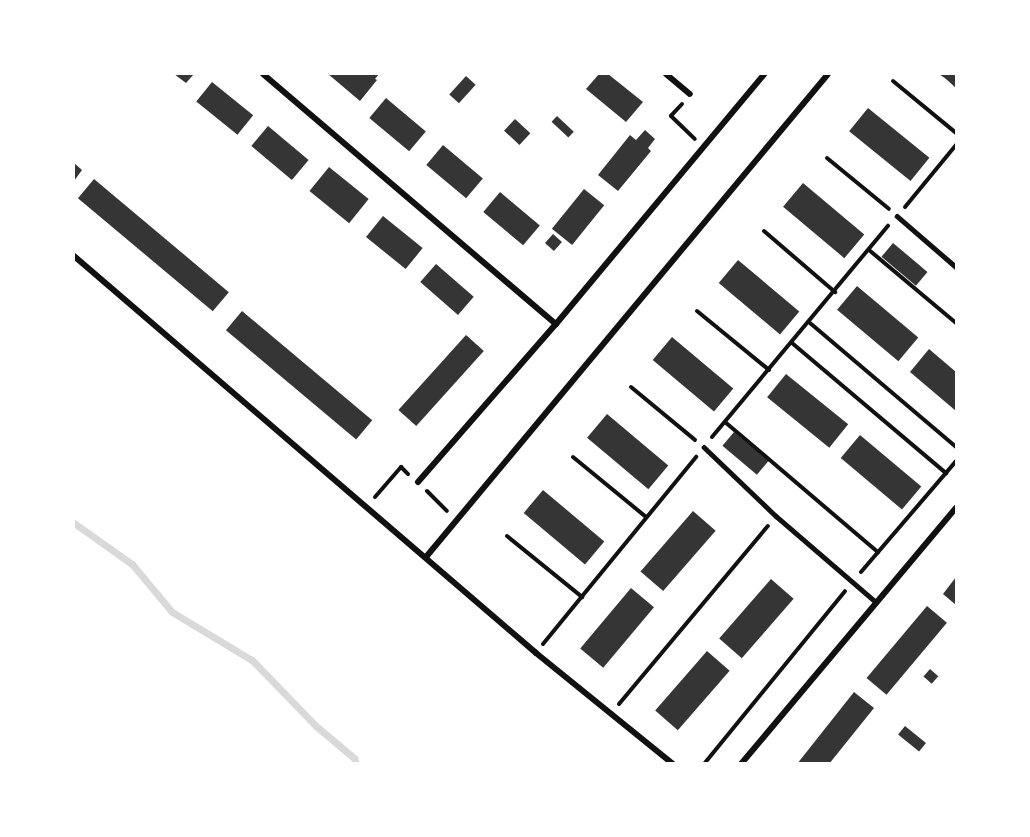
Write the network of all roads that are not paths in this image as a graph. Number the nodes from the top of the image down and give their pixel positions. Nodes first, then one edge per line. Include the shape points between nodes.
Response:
1 (263, 74) edge
2 (666, 74) edge
3 (764, 74) edge
4 (828, 74) edge
5 (690, 94) road end
6 (897, 216) road end
7 (74, 256) edge
8 (957, 267) edge
9 (555, 324) junction
10 (704, 447) road end
11 (418, 482) dead end
12 (957, 508) edge
13 (426, 557) junction
14 (876, 602) junction
15 (673, 764) edge
16 (741, 764) edge

1 - 9 street
2 - 5 street
3 - 9 street
4 - 13 street
6 - 8 lane
7 - 13 street
9 - 11 street
10 - 14 lane via 776,516
12 - 14 street
13 - 15 street
14 - 16 street

